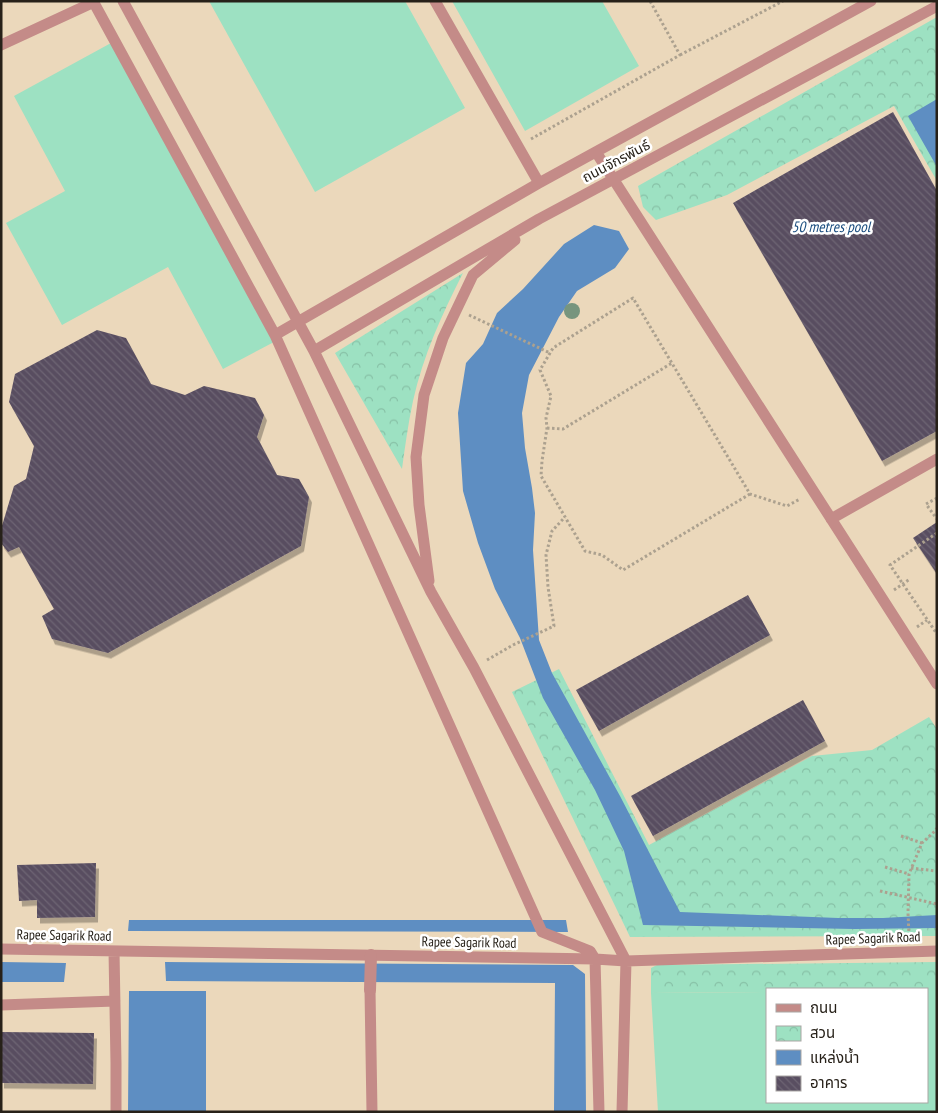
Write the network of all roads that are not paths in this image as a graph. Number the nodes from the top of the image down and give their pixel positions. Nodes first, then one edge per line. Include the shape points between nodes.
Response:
1 (123, 1) edge
2 (435, 1) edge
3 (871, 1) edge
4 (94, 2) edge
5 (937, 6) edge
6 (1, 45) edge
7 (596, 152) junction
8 (613, 180) junction
9 (539, 183) junction
10 (539, 219) junction
11 (298, 322) junction
12 (275, 335) junction
13 (314, 351) junction
14 (937, 459) edge
15 (831, 519) junction
16 (431, 592) junction
17 (937, 684) edge
18 (1, 949) edge
19 (114, 951) junction
20 (937, 951) edge
21 (371, 959) junction
22 (595, 959) junction
23 (626, 961) junction
24 (370, 990) joint
25 (115, 1001) junction
26 (1, 1005) edge
27 (116, 1112) edge
28 (372, 1112) edge
29 (599, 1112) edge
30 (622, 1112) edge

1 - 11 lane
2 - 9 lane
3 - 7 lane, ถนนจักรพันธ์
4 - 6 lane
4 - 12 lane
5 - 8 lane, ถนนจักรพันธ์
7 - 8 lane
7 - 9 lane, ถนนจักรพันธ์
8 - 10 lane, ถนนจักรพันธ์
8 - 15 lane
9 - 11 lane, ถนนจักรพันธ์
10 - 13 lane, ถนนจักรพันธ์
10 - 16 lane via 473,275 443,338 424,395 416,457
11 - 12 lane, ถนนจักรพันธ์
11 - 13 lane
12 - 22 lane via 542,932 590,951
13 - 16 lane
14 - 15 lane
15 - 17 lane
16 - 23 lane via 474,668
18 - 19 lane, Rapee Sagarik Road
19 - 21 lane, Rapee Sagarik Road
19 - 25 lane
20 - 23 lane, Rapee Sagarik Road
21 - 22 lane, Rapee Sagarik Road
21 - 24 street
22 - 23 lane, Rapee Sagarik Road
22 - 29 lane
23 - 30 lane
24 - 28 lane
25 - 26 lane
25 - 27 lane

